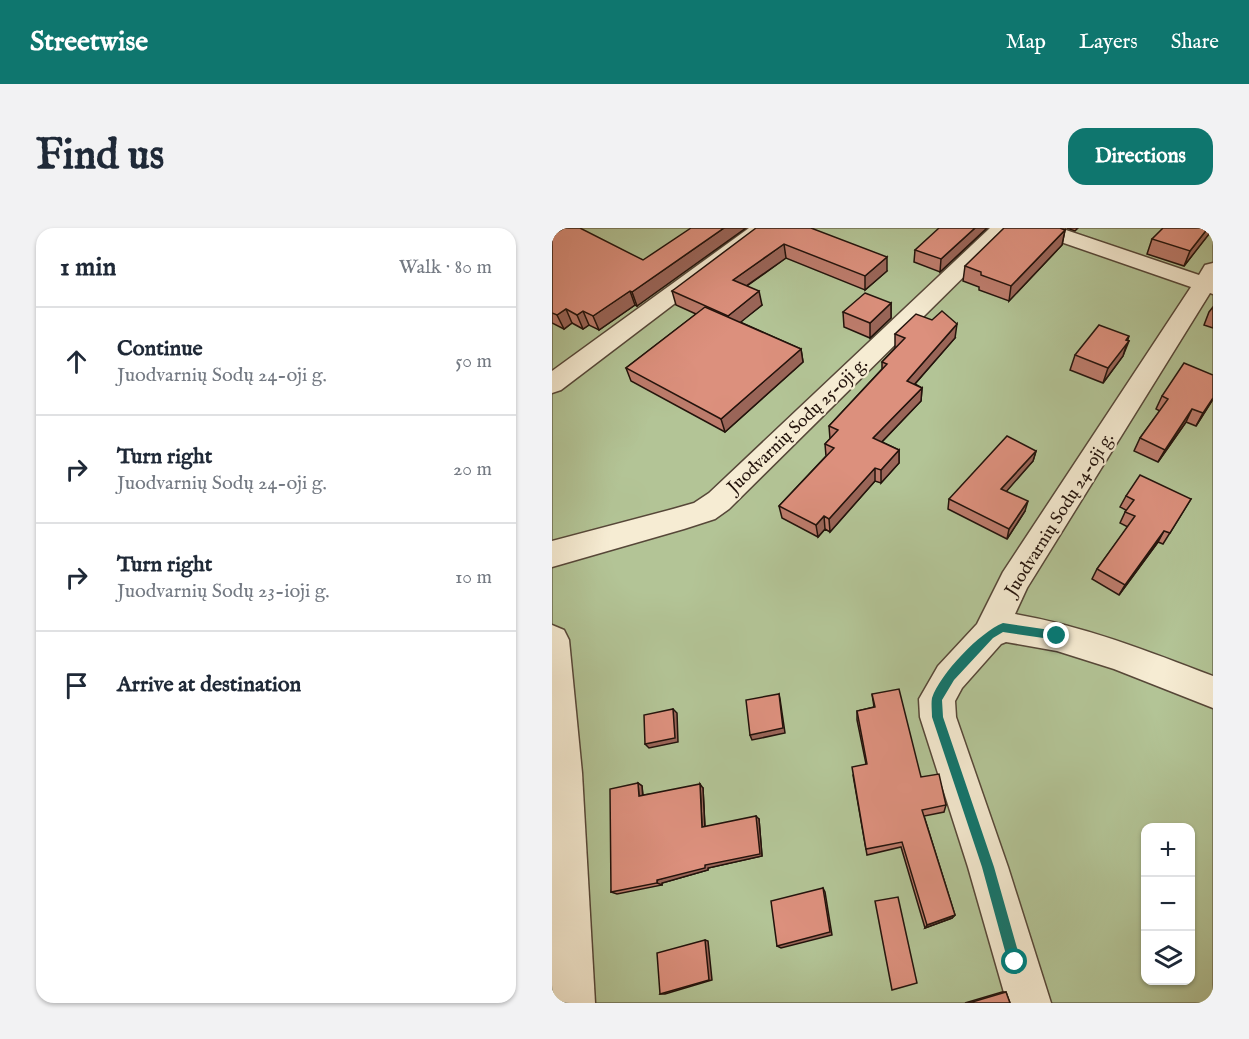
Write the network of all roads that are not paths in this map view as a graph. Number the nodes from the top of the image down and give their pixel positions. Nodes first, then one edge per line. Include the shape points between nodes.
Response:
1 (763, 228) edge
2 (1002, 228) edge
3 (1039, 228) edge
4 (1210, 280) edge
5 (552, 384) edge
6 (552, 554) edge
7 (989, 634) junction
8 (552, 640) edge
9 (1213, 692) edge
10 (573, 1003) edge
11 (1029, 1003) edge

1 - 5 street
2 - 6 street, Juodvarnių Sodų 25-oji g. via 718,501 704,511 673,521
3 - 4 street
4 - 7 street, Juodvarnių Sodų 24-oji g. via 1014,581
7 - 9 street via 1003,627 1057,636
7 - 11 street, Juodvarnių Sodų 24-oji g. via 950,677 937,699 938,717
8 - 10 street via 563,773

